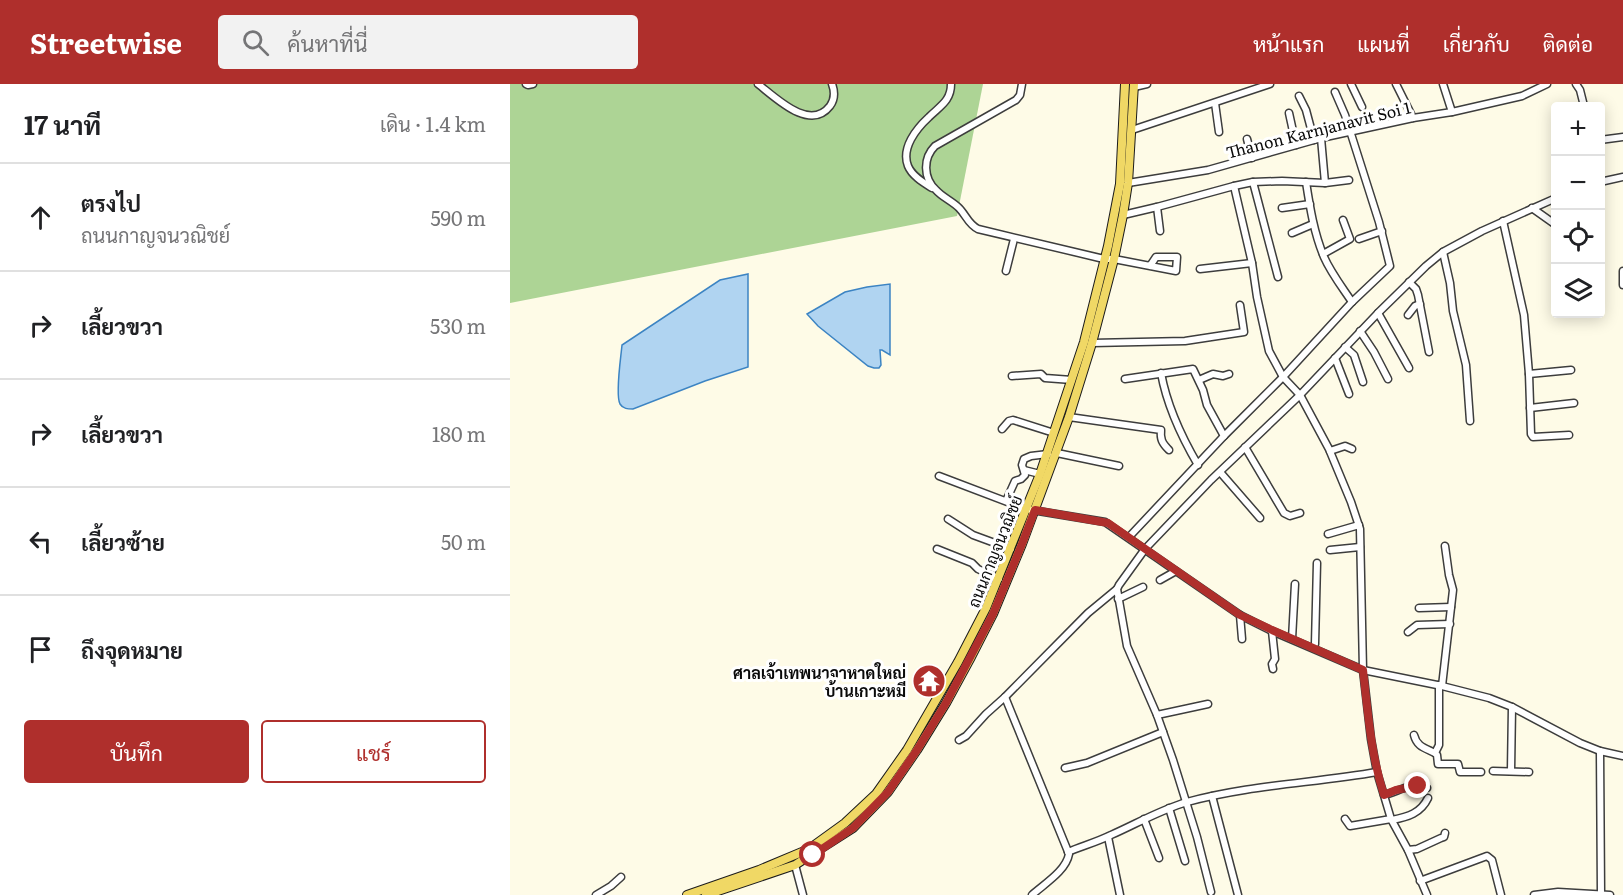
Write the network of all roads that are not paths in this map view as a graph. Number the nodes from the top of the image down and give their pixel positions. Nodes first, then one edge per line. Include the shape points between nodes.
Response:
1 (525, 84) edge
2 (534, 84) edge
3 (758, 84) edge
4 (832, 84) edge
5 (951, 84) edge
6 (1022, 84) edge
7 (1125, 84) edge
8 (1147, 84) edge
9 (1270, 84) edge
10 (1351, 84) edge
11 (1396, 84) edge
12 (1443, 84) edge
13 (1547, 84) edge
14 (1576, 84) edge
15 (1134, 85) edge
16 (1335, 92) dead end
17 (1299, 96) dead end
18 (1583, 102) edge
19 (1215, 103) junction
20 (1362, 107) dead end
21 (1452, 112) junction
22 (1288, 113) dead end
23 (1413, 118) junction
24 (1132, 130) junction
25 (1219, 132) dead end
26 (1350, 132) junction
27 (1623, 137) edge
28 (1321, 138) junction
29 (1247, 139) dead end
30 (1605, 139) edge
31 (1314, 140) junction
32 (1296, 146) junction
33 (1252, 158) junction
34 (1623, 177) edge
35 (1349, 180) dead end
36 (1605, 181) edge
37 (1253, 182) junction
38 (1306, 182) junction
39 (1128, 183) junction
40 (1325, 183) junction
41 (1234, 186) junction
42 (935, 190) junction
43 (1551, 200) edge
44 (1310, 204) junction
45 (1157, 207) junction
46 (1282, 208) dead end
47 (1532, 208) junction
48 (1123, 215) junction
49 (1343, 220) dead end
50 (1503, 221) junction
51 (1551, 221) edge
52 (1313, 224) junction
53 (1160, 231) dead end
54 (1382, 231) junction
55 (1292, 232) dead end
56 (1014, 239) junction
57 (1359, 239) dead end
58 (1443, 252) junction
59 (1323, 254) junction
60 (1104, 259) junction
61 (1114, 260) junction
62 (1252, 263) junction
63 (1150, 266) dead end
64 (1200, 269) dead end
65 (1006, 271) dead end
66 (1623, 271) edge
67 (1278, 277) dead end
68 (1409, 282) junction
69 (1623, 285) edge
70 (1352, 302) junction
71 (1420, 304) junction
72 (1240, 305) dead end
73 (1378, 313) junction
74 (1408, 315) dead end
75 (1360, 331) junction
76 (1088, 343) junction
77 (1346, 347) junction
78 (1429, 352) dead end
79 (1335, 358) junction
80 (1410, 368) dead end
81 (1570, 370) dead end
82 (1161, 373) junction
83 (1229, 374) dead end
84 (1529, 374) junction
85 (1012, 376) dead end
86 (1282, 377) junction
87 (1125, 379) dead end
88 (1388, 379) dead end
89 (1072, 380) junction
90 (1199, 380) junction
91 (1363, 382) dead end
92 (1349, 394) dead end
93 (1300, 395) junction
94 (1574, 403) dead end
95 (1530, 408) junction
96 (1069, 417) junction
97 (1470, 421) dead end
98 (1002, 429) dead end
99 (1054, 433) junction
100 (1569, 435) dead end
101 (1224, 436) junction
102 (1245, 447) junction
103 (1352, 449) dead end
104 (1169, 450) dead end
105 (1330, 451) junction
106 (1057, 453) junction
107 (1048, 454) junction
108 (1198, 465) junction
109 (1119, 466) dead end
110 (1024, 470) junction
111 (1220, 472) junction
112 (1040, 474) junction
113 (939, 476) dead end
114 (1006, 501) junction
115 (1030, 510) junction
116 (1300, 513) dead end
117 (1260, 518) dead end
118 (948, 519) dead end
119 (1359, 525) junction
120 (1328, 534) dead end
121 (1129, 537) junction
122 (1445, 546) dead end
123 (1360, 547) junction
124 (937, 549) dead end
125 (1011, 549) junction
126 (1145, 549) junction
127 (1330, 550) dead end
128 (1317, 563) dead end
129 (1176, 571) junction
130 (999, 579) junction
131 (1161, 580) dead end
132 (1295, 584) dead end
133 (1143, 587) dead end
134 (1117, 589) junction
135 (1118, 599) junction
136 (1419, 608) dead end
137 (1451, 608) junction
138 (1240, 615) junction
139 (1450, 624) junction
140 (1272, 630) junction
141 (1408, 632) dead end
142 (1242, 639) dead end
143 (1292, 639) junction
144 (1313, 648) junction
145 (1273, 669) dead end
146 (1363, 670) junction
147 (1440, 686) junction
148 (1005, 697) junction
149 (1208, 704) dead end
150 (1512, 707) junction
151 (1156, 715) junction
152 (1163, 732) junction
153 (1414, 735) dead end
154 (959, 740) dead end
155 (1600, 751) junction
156 (1435, 753) junction
157 (1623, 756) edge
158 (1065, 768) dead end
159 (1493, 771) dead end
160 (1511, 771) junction
161 (1377, 772) junction
162 (1481, 772) dead end
163 (1529, 772) dead end
164 (1427, 788) dead end
165 (1384, 795) junction
166 (1212, 796) junction
167 (1428, 798) dead end
168 (1185, 802) junction
169 (1169, 808) junction
170 (1144, 819) junction
171 (1345, 819) dead end
172 (1392, 820) junction
173 (1445, 833) dead end
174 (1108, 837) junction
175 (1408, 850) junction
176 (1068, 852) junction
177 (1159, 858) dead end
178 (1185, 861) dead end
179 (795, 865) junction
180 (621, 877) dead end
181 (1420, 881) junction
182 (1211, 892) dead end
183 (1601, 894) edge
184 (596, 895) edge
185 (687, 895) edge
186 (706, 895) edge
187 (803, 895) edge
188 (1032, 895) edge
189 (1120, 895) edge
190 (1238, 895) edge
191 (1427, 895) edge
192 (1502, 895) edge
193 (1538, 895) edge
194 (1610, 895) edge

1 - 2 street
3 - 4 street via 800,114 812,117 824,112 832,102
5 - 42 street via 946,101 914,134 906,152 912,173
6 - 42 street via 1016,100 935,146 926,169
7 - 60 main road, ถนนกาญจนวณิชย์ via 1120,184
8 - 15 street
9 - 19 street
10 - 20 street
11 - 23 street
12 - 21 street
13 - 21 street, Thanon Karnjanavit Soi 1 via 1522,96
14 - 18 street
15 - 24 main road, ถนนกาญจนวณิชย์
16 - 26 street
17 - 31 street
19 - 24 street
19 - 25 street
21 - 23 street, Thanon Karnjanavit Soi 1
22 - 32 street
23 - 26 street, Thanon Karnjanavit Soi 1
24 - 39 main road, ถนนกาญจนวณิชย์
26 - 28 street, Thanon Karnjanavit Soi 1
26 - 54 street
27 - 30 street
28 - 31 street, Thanon Karnjanavit Soi 1
28 - 40 street
29 - 33 street
31 - 32 street, Thanon Karnjanavit Soi 1
32 - 33 street, Thanon Karnjanavit Soi 1
33 - 39 street, Thanon Karnjanavit Soi 1 via 1208,170
34 - 36 street
35 - 40 street
37 - 38 street
37 - 41 street
37 - 67 street
38 - 40 street
38 - 44 street
39 - 48 main road, ถนนกาญจนวณิชย์
41 - 45 street
41 - 62 street
42 - 56 street via 959,208 972,226
43 - 47 street
44 - 46 street
44 - 52 street
45 - 48 street
45 - 53 street
47 - 50 street
47 - 51 street
48 - 61 main road, ถนนกาญจนวณิชย์
49 - 59 street via 1350,239
50 - 58 street
50 - 84 street via 1524,315
52 - 55 street
52 - 59 street
54 - 57 street
54 - 70 street via 1390,267
56 - 60 street
56 - 65 street
58 - 68 street
58 - 97 street via 1466,365
59 - 70 street
60 - 61 street
60 - 76 main road, ถนนกาญจนวณิชย์
61 - 63 street
61 - 76 main road, ถนนกาญจนวณิชย์
62 - 64 street
62 - 86 street via 1267,344
66 - 69 street
68 - 71 street via 1416,289
68 - 73 street
70 - 86 street
71 - 74 street
71 - 78 street
72 - 76 street via 1244,332 1185,341
73 - 75 street
73 - 80 street
75 - 77 street
75 - 88 street
76 - 89 main road, ถนนกาญจนวณิชย์
76 - 96 main road, ถนนกาญจนวณิชย์
77 - 79 street
77 - 91 street via 1354,355
79 - 92 street
79 - 93 street
81 - 84 street
82 - 87 street
82 - 90 street via 1193,369
82 - 108 street via 1166,398
83 - 90 street via 1213,374
84 - 95 street
85 - 89 street via 1041,374 1045,378
86 - 93 street
86 - 101 street
89 - 99 main road, ถนนกาญจนวณิชย์
90 - 101 street
93 - 102 street
93 - 105 street
94 - 95 street
95 - 100 street via 1533,437
96 - 104 street via 1161,430 1160,437
96 - 106 main road, ถนนกาญจนวณิชย์
98 - 99 street via 1012,420
99 - 107 main road, ถนนกาญจนวณิชย์
101 - 108 street
102 - 111 street
102 - 116 street via 1284,513
103 - 105 street via 1346,446
105 - 119 street
106 - 109 street
106 - 115 main road, ถนนกาญจนวณิชย์
107 - 110 street via 1026,458
107 - 112 main road, ถนนกาญจนวณิชย์
108 - 121 street
110 - 112 street
110 - 114 street via 1024,476 1015,481
111 - 117 street
111 - 126 street
112 - 115 main road, ถนนกาญจนวณิชย์
113 - 114 street
114 - 115 street
115 - 121 street via 1102,521
115 - 125 main road, ถนนกาญจนวณิชย์
115 - 179 main road, ถนนกาญจนวณิชย์ via 1022,544 993,614 911,759 888,792 853,828
118 - 125 street via 973,535
119 - 120 street
119 - 123 street
121 - 126 street
122 - 137 street via 1453,590
123 - 127 street
123 - 146 street
124 - 130 street
125 - 130 main road, ถนนกาญจนวณิชย์
126 - 129 street
126 - 134 street
128 - 144 street
129 - 131 street
129 - 138 street
130 - 185 main road, ถนนกาญจนวณิชย์ via 934,706 876,794 845,824 809,849
132 - 143 street
133 - 135 street
134 - 135 street
134 - 148 street
135 - 151 street via 1127,646
136 - 137 street
137 - 139 street
138 - 140 street
138 - 142 street
139 - 141 street via 1417,625
139 - 147 street
140 - 143 street
140 - 145 street
143 - 144 street
144 - 146 street
146 - 147 street
146 - 161 street
147 - 150 street
147 - 156 street via 1439,745
148 - 154 street
148 - 176 street
149 - 151 street
150 - 155 street
150 - 160 street
151 - 152 street
152 - 158 street
152 - 168 street
153 - 156 street via 1419,745
155 - 157 street
155 - 183 street
156 - 162 street via 1438,765 1455,764 1460,772
159 - 160 street
160 - 163 street
161 - 165 street
161 - 166 street
164 - 165 street via 1414,786
165 - 172 street
166 - 168 street
166 - 190 street
167 - 172 street via 1418,811
168 - 169 street
168 - 182 street
169 - 170 street
169 - 178 street
170 - 174 street
170 - 177 street
171 - 172 street via 1352,826
172 - 175 street
173 - 175 street via 1444,837
174 - 176 street
174 - 189 street
175 - 181 street
176 - 188 street via 1063,867
179 - 186 main road, ถนนกาญจนวณิชย์
179 - 187 street
180 - 184 street
181 - 191 street
181 - 192 street via 1487,856 1492,860
183 - 193 street
183 - 194 street

